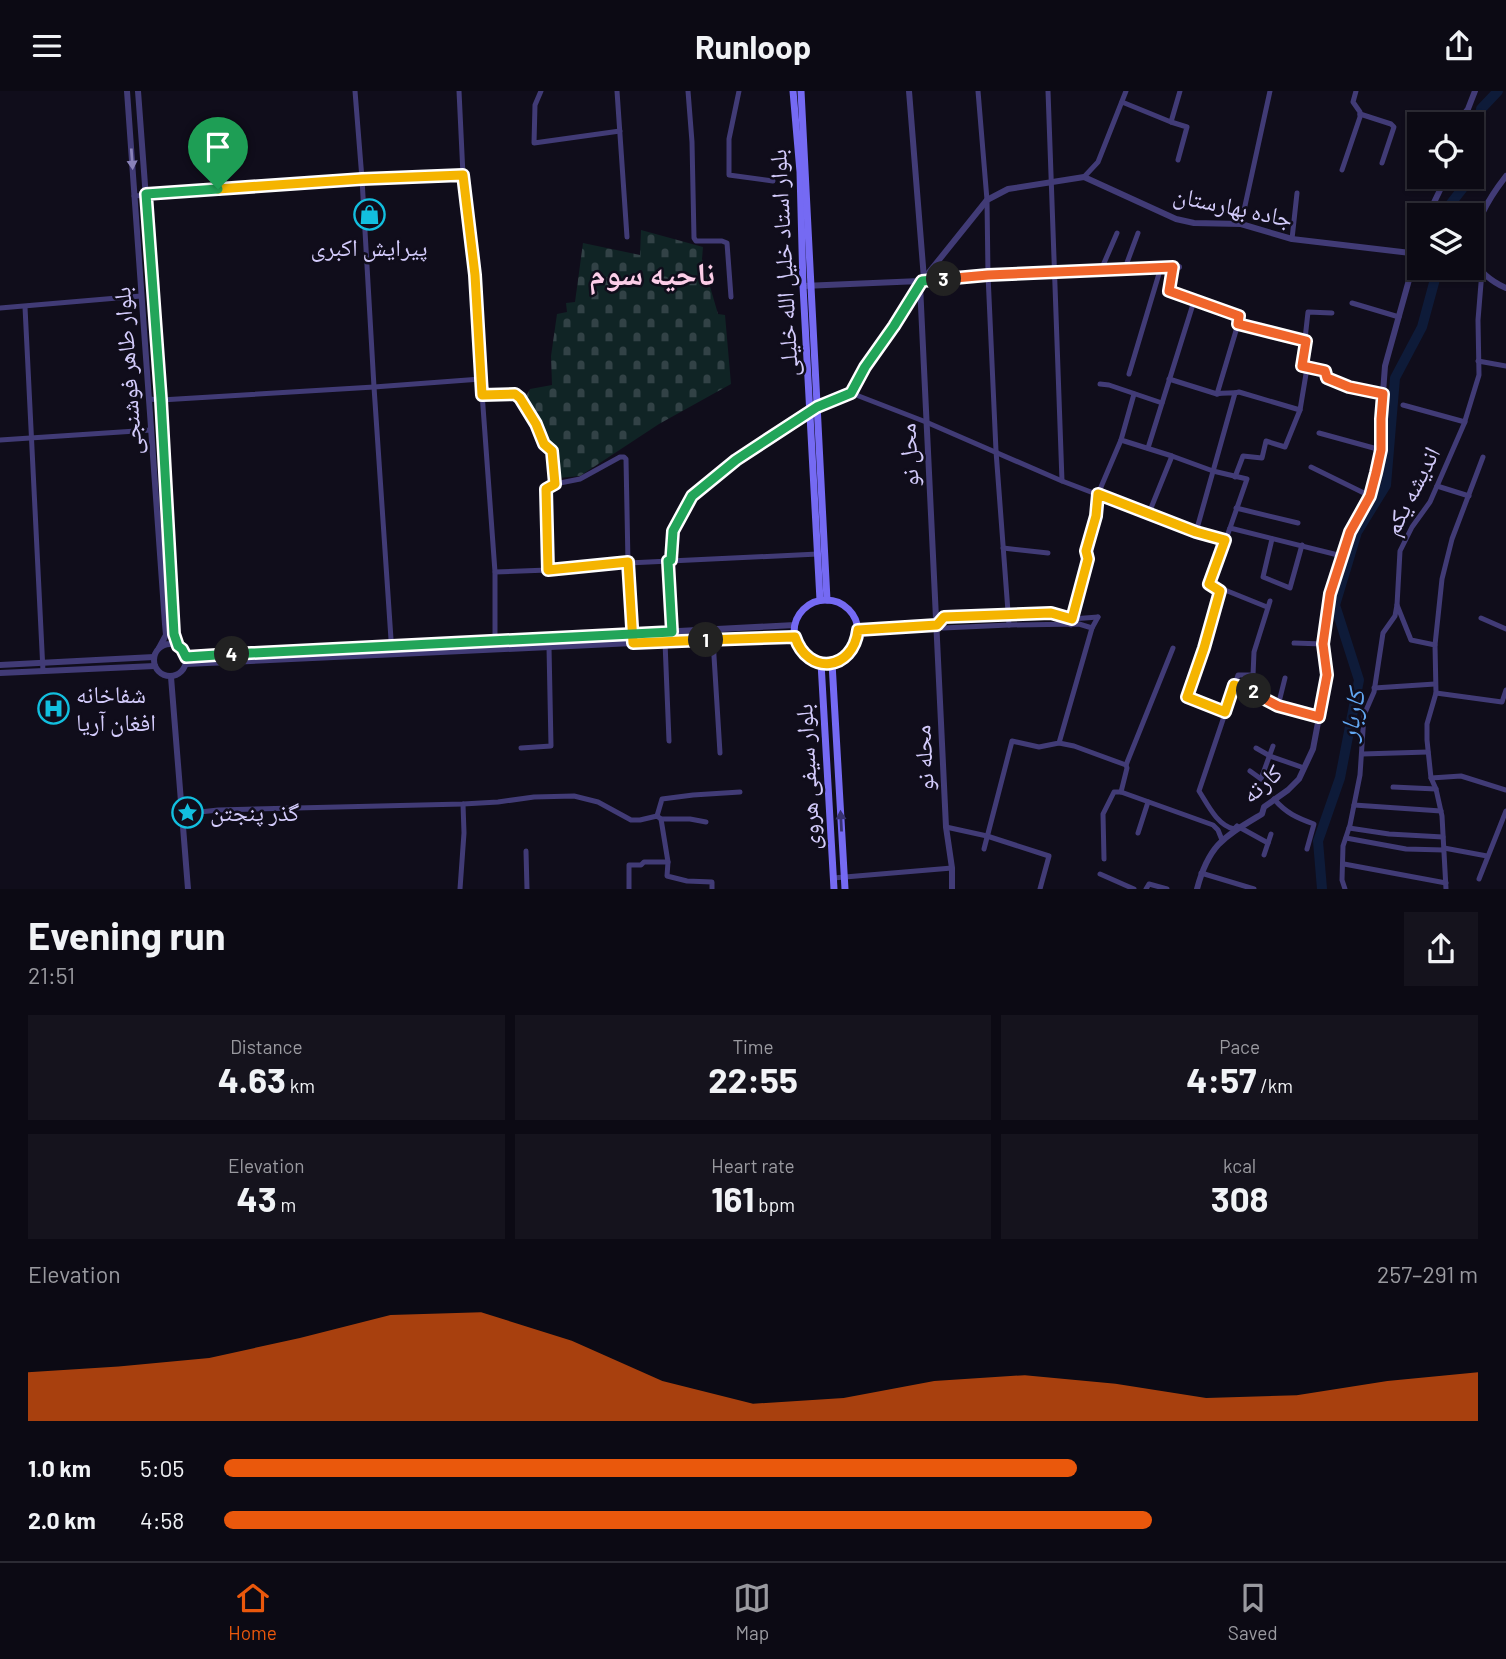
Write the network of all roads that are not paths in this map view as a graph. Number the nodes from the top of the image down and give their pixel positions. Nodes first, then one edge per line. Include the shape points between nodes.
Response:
1 (127, 91) edge
2 (138, 91) edge
3 (355, 91) edge
4 (459, 91) edge
5 (541, 91) edge
6 (617, 91) edge
7 (688, 91) edge
8 (739, 91) edge
9 (793, 91) edge
10 (801, 91) edge
11 (909, 91) edge
12 (978, 91) edge
13 (1048, 91) edge
14 (1126, 91) edge
15 (1180, 91) edge
16 (1270, 91) edge
17 (1356, 91) edge
18 (1475, 91) edge
19 (1122, 103) junction
20 (1466, 112) edge
21 (1360, 114) junction
22 (1171, 122) junction
23 (620, 131) junction
24 (1178, 160) dead end
25 (1382, 163) dead end
26 (1342, 170) dead end
27 (463, 175) junction
28 (1506, 176) edge
29 (1084, 177) junction
30 (362, 179) junction
31 (773, 181) dead end
32 (1050, 182) junction
33 (1297, 193) dead end
34 (146, 194) junction
35 (134, 196) junction
36 (987, 199) junction
37 (1484, 210) edge
38 (1241, 224) junction
39 (1117, 233) dead end
40 (1138, 233) dead end
41 (627, 237) dead end
42 (1292, 239) junction
43 (1407, 253) edge
44 (1161, 267) junction
45 (1176, 267) joint
46 (1125, 268) junction
47 (1101, 270) junction
48 (1055, 272) junction
49 (1484, 273) edge
50 (988, 275) junction
51 (1410, 280) edge
52 (1481, 280) edge
53 (922, 281) junction
54 (807, 286) junction
55 (1506, 288) edge
56 (141, 296) junction
57 (731, 297) dead end
58 (1194, 301) junction
59 (1352, 303) dead end
60 (25, 307) junction
61 (0, 308) edge
62 (1332, 313) dead end
63 (1398, 317) junction
64 (1238, 324) junction
65 (1306, 341) junction
66 (1478, 361) junction
67 (1506, 366) edge
68 (1307, 368) junction
69 (1129, 374) dead end
70 (481, 379) junction
71 (1169, 379) junction
72 (1100, 384) dead end
73 (374, 387) junction
74 (851, 393) junction
75 (1235, 393) junction
76 (1134, 394) junction
77 (1217, 394) junction
78 (1383, 394) junction
79 (482, 395) junction
80 (149, 399) junction
81 (161, 400) junction
82 (1162, 403) junction
83 (1404, 405) dead end
84 (817, 407) junction
85 (1300, 410) junction
86 (810, 413) junction
87 (926, 422) junction
88 (1465, 422) junction
89 (151, 430) junction
90 (1320, 433) dead end
91 (32, 438) junction
92 (0, 440) edge
93 (1122, 440) junction
94 (1148, 447) junction
95 (1381, 450) junction
96 (996, 451) junction
97 (1172, 456) junction
98 (1483, 457) dead end
99 (1311, 467) dead end
100 (1213, 471) junction
101 (1235, 477) junction
102 (1062, 481) junction
103 (555, 484) junction
104 (1437, 486) junction
105 (1098, 494) junction
106 (1370, 496) junction
107 (1469, 496) junction
108 (1236, 508) junction
109 (1149, 513) junction
110 (1298, 523) dead end
111 (1230, 528) junction
112 (1196, 532) junction
113 (1272, 539) junction
114 (1225, 540) junction
115 (1302, 545) junction
116 (1003, 548) junction
117 (1048, 553) dead end
118 (818, 554) junction
119 (1342, 557) junction
120 (669, 560) junction
121 (628, 562) junction
122 (548, 570) junction
123 (495, 572) junction
124 (1220, 591) junction
125 (824, 600) junction
126 (1397, 605) junction
127 (1008, 615) junction
128 (1481, 618) dead end
129 (1072, 622) junction
130 (793, 625) junction
131 (937, 625) junction
132 (1009, 625) junction
133 (1092, 628) junction
134 (1506, 629) edge
135 (858, 630) junction
136 (672, 632) junction
137 (632, 634) junction
138 (795, 637) junction
139 (713, 640) junction
140 (495, 641) junction
141 (665, 642) junction
142 (633, 643) junction
143 (1294, 643) dead end
144 (1323, 644) junction
145 (1435, 645) junction
146 (178, 646) junction
147 (549, 647) junction
148 (159, 648) junction
149 (1173, 648) dead end
150 (392, 650) junction
151 (154, 657) junction
152 (186, 661) junction
153 (821, 663) junction
154 (832, 663) junction
155 (0, 665) edge
156 (155, 666) junction
157 (43, 667) junction
158 (0, 673) edge
159 (170, 677) junction
160 (1285, 678) dead end
161 (1435, 684) junction
162 (1234, 685) junction
163 (1374, 688) junction
164 (1506, 690) edge
165 (1436, 693) junction
166 (1278, 706) junction
167 (1225, 712) junction
168 (1319, 717) junction
169 (669, 740) dead end
170 (1059, 743) junction
171 (1273, 746) dead end
172 (521, 748) dead end
173 (1256, 748) dead end
174 (1428, 752) junction
175 (720, 753) dead end
176 (1362, 754) junction
177 (1270, 757) junction
178 (1126, 765) junction
179 (1304, 768) junction
180 (1250, 771) dead end
181 (1431, 778) junction
182 (1393, 787) dead end
183 (1436, 789) junction
184 (1506, 790) edge
185 (740, 792) dead end
186 (1121, 792) junction
187 (1274, 799) junction
188 (1147, 802) junction
189 (463, 804) junction
190 (1354, 805) junction
191 (1441, 811) junction
192 (1506, 811) edge
193 (182, 814) junction
194 (659, 817) junction
195 (1256, 818) junction
196 (706, 822) dead end
197 (946, 827) junction
198 (1239, 827) junction
199 (1349, 828) junction
200 (1138, 833) dead end
201 (1271, 834) dead end
202 (987, 836) junction
203 (1443, 837) junction
204 (1346, 838) junction
205 (1222, 840) junction
206 (1268, 843) junction
207 (984, 849) dead end
208 (1307, 849) dead end
209 (1444, 849) junction
210 (526, 851) dead end
211 (1264, 855) dead end
212 (1487, 856) junction
213 (1104, 859) dead end
214 (668, 862) junction
215 (1344, 864) junction
216 (952, 868) junction
217 (1201, 873) junction
218 (1100, 874) dead end
219 (844, 877) junction
220 (833, 879) junction
221 (1479, 879) dead end
222 (1446, 886) edge
223 (188, 889) edge
224 (460, 889) edge
225 (527, 889) edge
226 (629, 889) edge
227 (712, 889) edge
228 (834, 889) edge
229 (845, 889) edge
230 (952, 889) edge
231 (1040, 889) edge
232 (1134, 889) edge
233 (1146, 889) edge
234 (1167, 889) edge
235 (1197, 889) edge
236 (1254, 889) edge
237 (1345, 889) edge

1 -> 35 street, بلوار طاهر فوشنجی
2 - 34 street, بلوار طاهر فوشنجی
3 - 30 street
4 - 27 street
5 - 23 street via 535,105 534,143
6 - 23 street
7 - 57 street via 694,237 696,241 727,243
8 - 31 street via 729,139 729,176
9 - 54 main road, بلوار استاد خلیل الله خلیلی
10 - 54 main road, بلوار استاد خلیل الله خلیلی
11 - 53 street, محل نو
12 - 36 street
13 - 32 street
14 - 19 street
15 - 22 street
16 - 38 street
17 - 21 street via 1353,102
18 - 20 street
19 - 22 street
19 - 29 street via 1098,162
21 - 25 street via 1394,127
21 - 26 street
22 - 24 street via 1186,127
23 - 41 street
27 - 30 street
27 - 70 street
28 - 37 street
29 - 32 street
29 - 38 street, جاده بهارستان via 1176,219
30 - 34 street
30 - 73 street
32 - 36 street via 1008,189
32 - 48 street
33 - 42 street
34 - 35 street
34 - 81 street, بلوار طاهر فوشنجی
35 - 56 street, بلوار طاهر فوشنجی
36 - 50 street
36 - 53 street
38 - 42 street, جاده بهارستان
39 - 47 street
40 - 46 street
42 - 43 street, جاده بهارستان
44 - 45 street
44 - 46 street
44 - 69 street
45 - 58 street via 1169,291
46 - 47 street
47 - 48 street
48 - 50 street
48 - 102 street
49 - 55 street
50 - 53 street
50 - 96 street
51 - 63 street, کارته
52 - 66 street, اندیشه یکم
53 - 54 street
53 - 74 street
53 - 87 street, محل نو
54 - 84 main road, بلوار استاد خلیل الله خلیلی
54 - 86 main road, بلوار استاد خلیل الله خلیلی
56 - 60 street
56 - 80 street, بلوار طاهر فوشنجی
58 - 64 street via 1239,316
58 - 71 street
59 - 63 street
60 - 61 street
60 - 91 street
62 - 65 street via 1308,312
63 - 78 street, کارته
64 - 65 street
64 - 77 street
65 - 68 street via 1302,366
66 - 67 street
66 - 88 street, اندیشه یکم via 1479,375
68 - 78 street via 1325,371 1327,378 1349,387
68 - 85 street
70 - 73 street
70 - 79 street
71 - 77 street
71 - 82 street
72 - 76 street
73 - 81 street
73 - 150 street
74 - 84 street
74 - 87 street
75 - 77 street
75 - 85 street
75 - 100 street
76 - 82 street
76 - 93 street
78 - 95 street, کارته
79 - 103 street via 508,393 520,398 552,451
79 - 123 street
80 - 81 street
80 - 89 street, بلوار طاهر فوشنجی
81 - 146 street, بلوار طاهر فوشنجی
82 - 94 street
83 - 88 street
84 - 86 street
84 - 125 main road, بلوار استاد خلیل الله خلیلی
85 - 101 street via 1285,447 1266,440 1262,458 1243,456
86 - 118 main road, بلوار استاد خلیل الله خلیلی
86 - 120 street via 736,460 692,496 673,531
87 - 96 street
87 - 131 street, محل نو
88 - 104 street, اندیشه یکم
89 - 91 street
89 - 148 street, بلوار طاهر فوشنجی via 166,635
90 - 95 street
91 - 92 street
91 - 157 street
93 - 94 street
93 - 105 street
94 - 97 street
95 - 106 street, کارته
96 - 102 street
96 - 116 street
97 - 100 street
97 - 109 street
98 - 107 street
99 - 106 street
100 - 101 street
100 - 112 street
101 - 108 street via 1247,479
102 - 105 street
103 - 121 street via 580,479 624,457
103 - 122 street via 546,489
104 - 107 street
104 - 126 street, اندیشه یکم via 1400,551
105 - 109 street
105 - 129 street
106 - 119 street, کارته
107 - 145 street via 1442,579
108 - 110 street
108 - 111 street
109 - 112 street
111 - 113 street
111 - 114 street
112 - 114 street
113 - 115 street
113 - 115 street via 1263,577 1290,588
114 - 124 street via 1209,584
115 - 119 street
116 - 117 street
116 - 127 street
118 - 120 street
118 - 125 main road, بلوار استاد خلیل الله خلیلی
119 - 144 street, کارته via 1330,594
120 - 121 street
120 - 136 street
121 - 122 street
121 - 137 street
122 - 123 street
123 - 140 street
124 - 162 street via 1268,604 1254,652 1253,675 1238,675
124 - 167 street via 1187,697
125 - 130 main road via 804,609
125 - 135 main road via 845,606
126 - 145 street via 1410,639
126 - 163 street, اندیشه یکم via 1384,633
127 - 129 street via 1051,613
127 - 131 street via 944,617
127 - 132 street
128 - 134 street
129 - 132 street
129 - 133 street
129 - 133 street via 1098,617
130 - 136 street
130 - 138 main road
131 - 132 street
131 - 135 street
131 - 197 street, محله نو
133 - 170 street
135 - 154 main road via 851,651
136 - 137 street
137 - 140 street
137 - 142 street
138 - 139 street
138 - 153 main road via 804,654
139 - 141 street
139 - 175 street
140 - 150 street
141 - 142 street
141 - 169 street
142 - 147 street
143 - 144 street
144 - 168 street, کارته via 1327,675
145 - 161 street
146 - 148 street
146 - 152 street
147 - 150 street
147 - 172 street via 551,746
148 - 151 street
149 - 178 street
150 - 152 street
151 - 156 street
151 - 157 street
152 - 159 street via 181,673
153 - 154 main road
153 - 220 main road, بلوار سیفی هروی
219 -> 154 main road, بلوار سیفی هروی
155 - 157 street
156 - 157 street
156 - 159 street
157 - 158 street
159 - 193 street
160 - 166 street
161 - 163 street
161 - 165 street
162 - 166 street
162 - 167 street
163 - 176 street, اندیشه یکم via 1364,715
164 - 165 street via 1502,702
165 - 174 street via 1427,724
166 - 168 street
167 - 195 street via 1199,791 1227,827 1234,829
168 - 179 street, کارته
170 - 178 street
170 - 202 street via 1040,747 1012,741
171 - 177 street
173 - 177 street
174 - 176 street
174 - 181 street
176 - 190 street, اندیشه یکم
177 - 179 street
177 - 180 street via 1261,779
178 - 186 street
179 - 187 street, کارته via 1299,779
181 - 183 street
181 - 184 street via 1461,776
182 - 183 street
183 - 191 street
185 - 194 street via 662,799
186 - 188 street
186 - 213 street via 1114,792 1103,814
187 - 195 street, کارته
187 - 208 street via 1296,818 1314,824
188 - 200 street
188 - 205 street via 1213,825
189 - 193 street
189 - 194 street via 574,796 598,802 631,820
189 - 224 street
190 - 191 street
190 - 199 street, اندیشه یکم
191 - 203 street
192 - 212 street
193 - 223 street
194 - 196 street
194 - 214 street
195 - 198 street, کارته
197 - 202 street
197 - 216 street, محله نو
198 - 205 street, کارته
198 - 206 street
199 - 203 street
199 - 204 street, اندیشه یکم
201 - 206 street
202 - 207 street
202 - 231 street via 1049,856
203 - 209 street
204 - 209 street via 1406,849
204 - 215 street, اندیشه یکم
205 - 217 street, کارته
206 - 211 street
209 - 212 street
209 - 222 street
210 - 225 street
212 - 221 street
214 - 226 street via 629,865
214 - 227 street via 667,876 712,883
215 - 222 street
215 - 237 street, اندیشه یکم
216 - 219 street
216 - 230 street, محله نو
217 - 235 street, کارته
217 - 236 street
218 - 232 street
219 - 220 street
219 - 229 main road, بلوار سیفی هروی
220 - 228 main road, بلوار سیفی هروی
233 - 234 street via 1149,884

